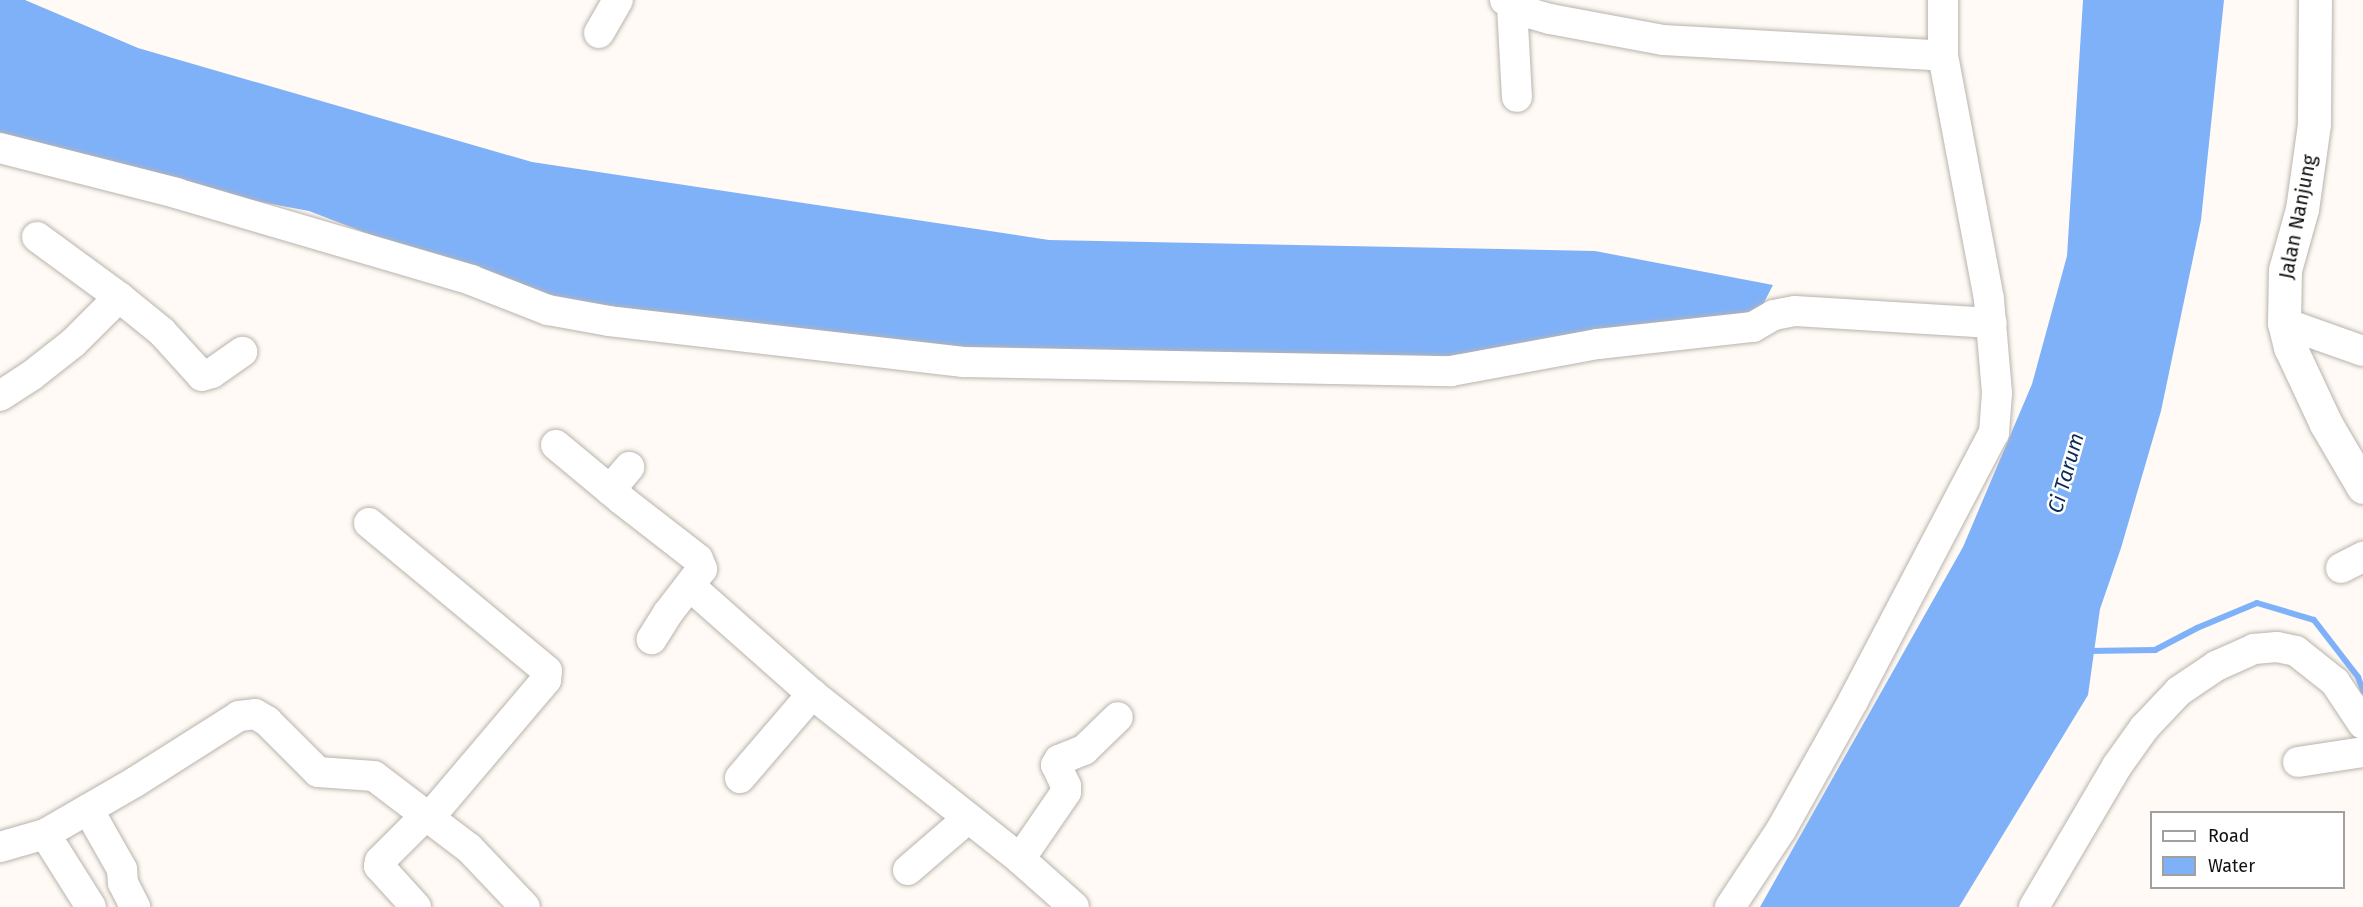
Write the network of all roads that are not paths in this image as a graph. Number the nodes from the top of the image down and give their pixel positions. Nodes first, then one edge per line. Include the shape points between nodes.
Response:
1 (618, 0) edge
2 (1943, 0) edge
3 (2315, 0) edge
4 (1508, 3) edge
5 (599, 33) dead end
6 (1943, 55) junction
7 (1516, 98) dead end
8 (0, 148) edge
9 (37, 237) dead end
10 (119, 297) junction
11 (1992, 323) junction
12 (2284, 323) junction
13 (2363, 351) edge
14 (242, 352) dead end
15 (0, 396) edge
16 (556, 445) dead end
17 (629, 467) dead end
18 (2363, 487) edge
19 (610, 490) junction
20 (369, 523) dead end
21 (690, 586) junction
22 (652, 639) dead end
23 (812, 694) junction
24 (1118, 717) dead end
25 (2363, 724) edge
26 (2363, 752) edge
27 (2298, 762) dead end
28 (740, 778) dead end
29 (88, 809) junction
30 (428, 815) junction
31 (967, 819) junction
32 (45, 834) junction
33 (0, 847) edge
34 (1020, 860) junction
35 (908, 870) dead end
36 (92, 907) edge
37 (135, 907) edge
38 (417, 907) edge
39 (525, 907) edge
40 (1074, 907) edge
41 (1730, 907) edge
42 (2034, 907) edge

1 - 5 street
2 - 6 street
3 - 12 main road, Jalan Nanjung via 2314,124 2302,209 2285,270
4 - 6 street via 1550,19 1663,40
4 - 7 street
6 - 11 street
8 - 11 street via 176,193 471,280 548,310 609,321 964,362 1451,372 1599,344 1753,327 1774,315 1795,311
9 - 10 street
10 - 14 street via 162,332 202,376
10 - 15 street via 73,343
11 - 41 street via 1997,393 1994,433 1781,830
12 - 13 street
12 - 18 main road, Jalan Nanjung via 2290,347 2326,424
16 - 19 street
17 - 19 street
19 - 21 street via 698,559 702,569
20 - 30 street via 547,671 546,680
21 - 22 street
21 - 23 street
23 - 28 street
23 - 31 street
24 - 34 street via 1084,750 1059,760 1056,765 1066,792
25 - 42 street via 2335,682 2296,651 2277,647 2254,649 2216,666 2179,691 2144,728 2117,766
26 - 27 street
29 - 30 street via 245,713 261,715 318,772 369,773
29 - 32 street
29 - 37 street via 122,868 123,884
30 - 38 street via 379,866
30 - 39 street via 469,848
31 - 34 street
31 - 35 street
32 - 33 street
32 - 36 street
34 - 40 street

